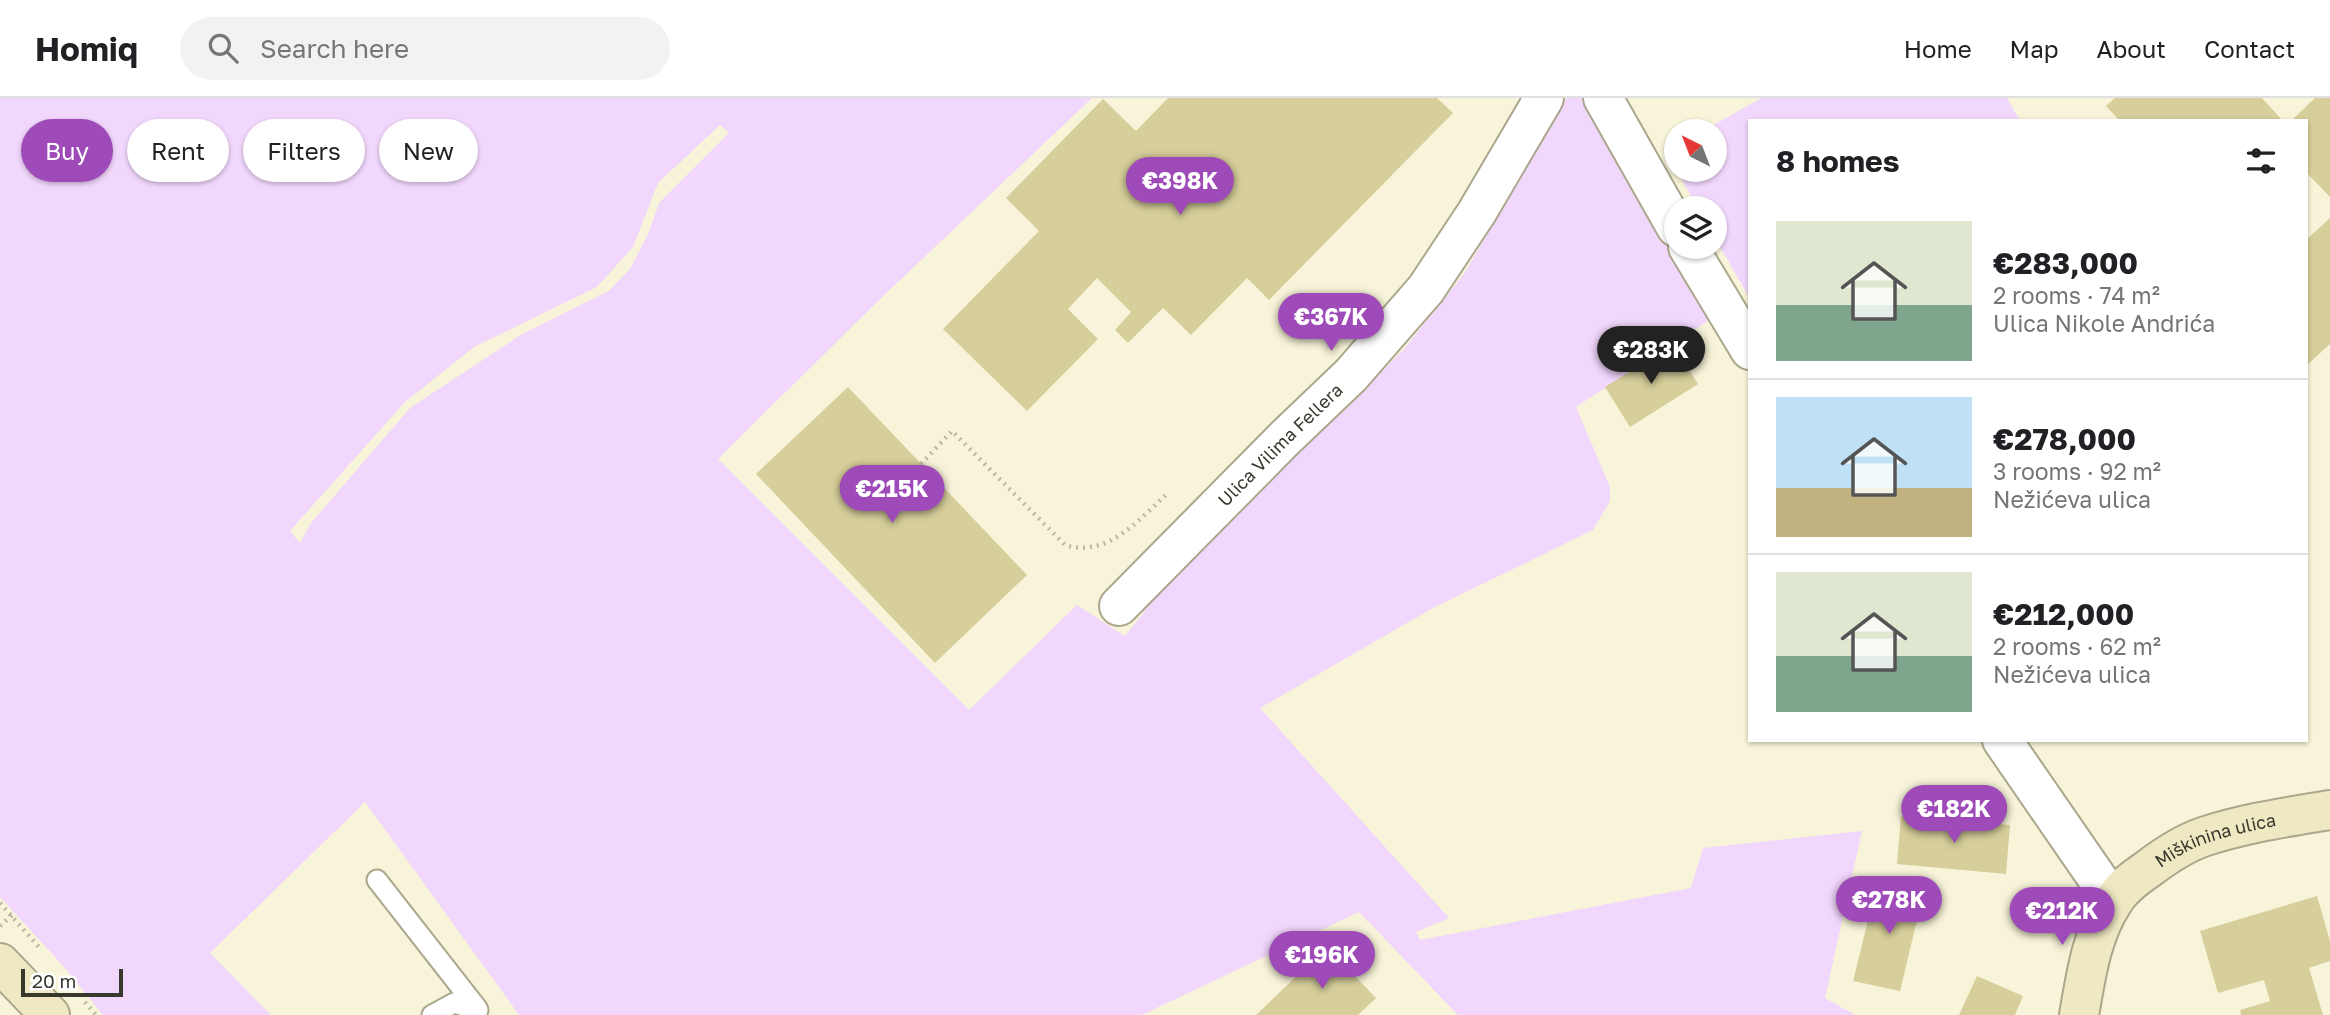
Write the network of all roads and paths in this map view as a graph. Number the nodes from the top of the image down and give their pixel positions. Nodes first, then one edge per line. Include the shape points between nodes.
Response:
1 (1544, 98) edge
2 (1603, 98) edge
3 (1664, 206) edge
4 (1695, 259) edge
5 (1748, 347) edge
6 (921, 464) dead end
7 (1167, 494) dead end
8 (1119, 606) dead end
9 (2003, 742) edge
10 (2330, 810) edge
11 (377, 880) dead end
12 (2113, 901) junction
13 (12, 915) dead end
14 (0, 926) edge
15 (0, 963) edge
16 (480, 1011) edge
17 (50, 1015) edge
18 (432, 1015) edge
19 (2079, 1015) edge

1 - 8 street, Ulica Vilima Fellera via 1426,289 1351,375
2 - 3 street
4 - 5 street
6 - 7 path via 953,431 1065,545 1079,549 1101,546 1122,534
9 - 12 street
10 - 12 street, Miškinina ulica via 2202,837 2152,865
11 - 16 lane
12 - 19 street, Miškinina ulica via 2088,962
13 - 14 path
15 - 17 street
16 - 18 lane via 454,1003

